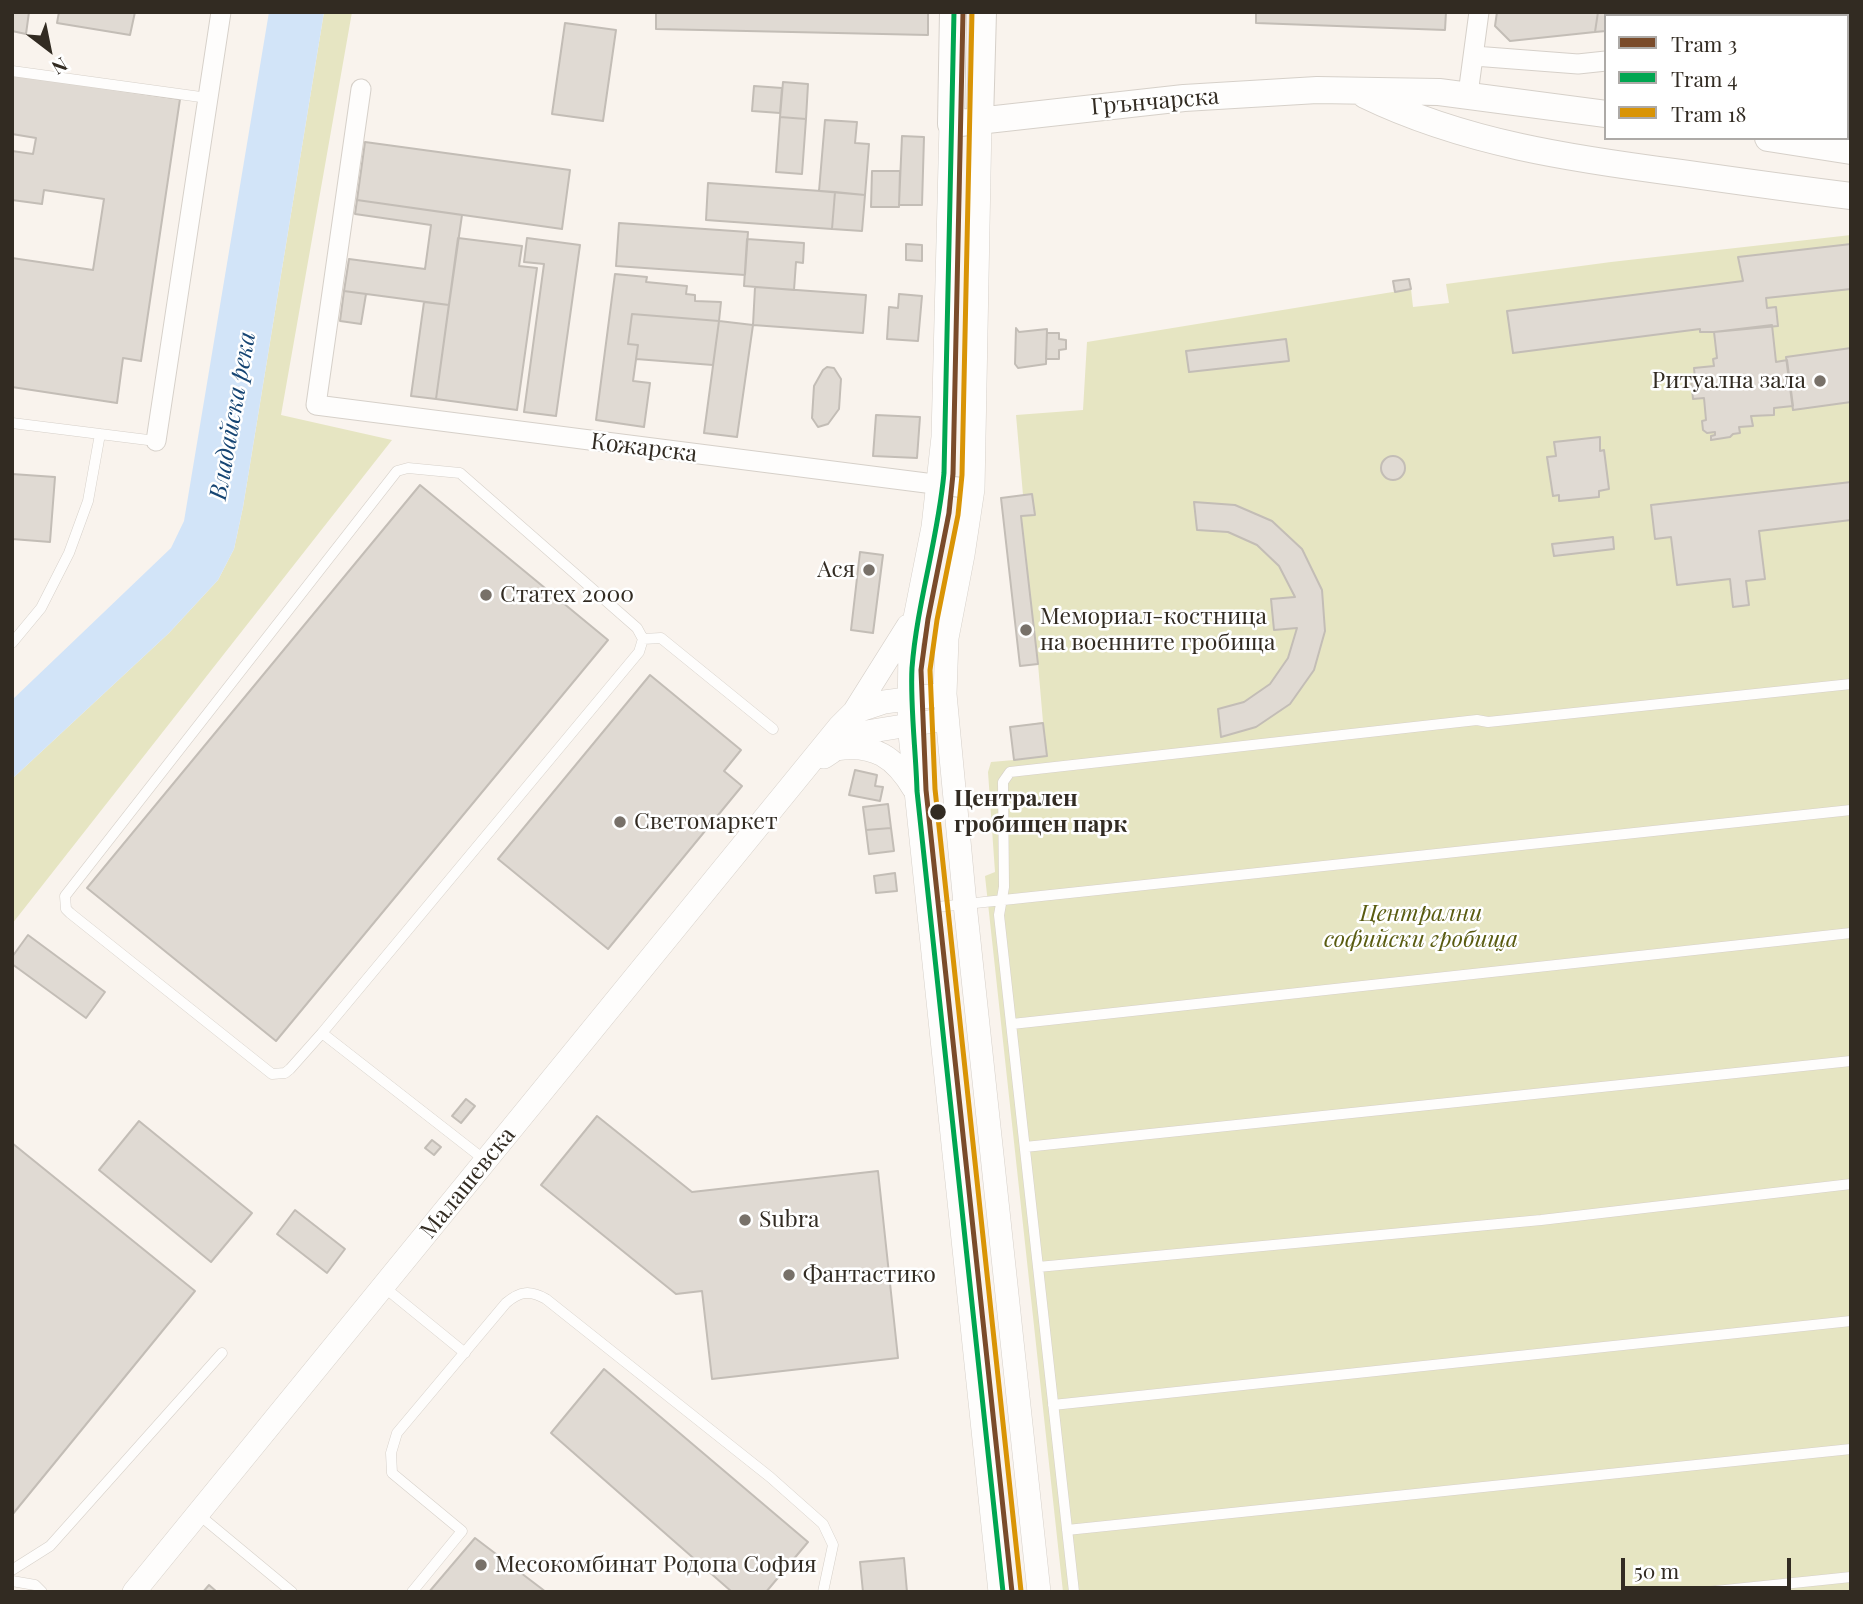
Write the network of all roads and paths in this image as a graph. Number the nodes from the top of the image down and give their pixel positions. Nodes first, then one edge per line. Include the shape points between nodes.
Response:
1 (222, 12) edge
2 (953, 12) edge
3 (983, 12) edge
4 (1479, 12) edge
5 (1474, 55) junction
6 (1604, 61) edge
7 (12, 71) edge
8 (361, 89) dead end
9 (1360, 92) junction
10 (1468, 94) junction
11 (208, 98) junction
12 (1604, 114) edge
13 (980, 121) junction
14 (951, 124) junction
15 (1782, 140) edge
16 (1851, 150) edge
17 (1851, 196) edge
18 (12, 423) edge
19 (100, 434) junction
20 (156, 442) joint
21 (939, 485) junction
22 (973, 489) junction
23 (915, 614) junction
24 (643, 639) junction
25 (12, 643) edge
26 (1851, 684) edge
27 (944, 694) junction
28 (909, 699) junction
29 (854, 712) junction
30 (946, 719) junction
31 (909, 724) junction
32 (773, 729) dead end
33 (833, 750) junction
34 (802, 774) junction
35 (915, 791) junction
36 (1851, 810) edge
37 (1001, 900) junction
38 (965, 904) junction
39 (928, 908) junction
40 (1851, 933) edge
41 (1012, 1024) junction
42 (322, 1033) junction
43 (1851, 1060) edge
44 (1025, 1147) junction
45 (486, 1161) junction
46 (1851, 1184) edge
47 (1038, 1267) junction
48 (383, 1287) junction
49 (1851, 1321) edge
50 (222, 1353) dead end
51 (465, 1353) junction
52 (1053, 1405) junction
53 (1851, 1449) edge
54 (198, 1514) junction
55 (1067, 1530) junction
56 (12, 1570) edge
57 (1851, 1577) edge
58 (12, 1581) edge
59 (42, 1592) edge
60 (134, 1592) edge
61 (292, 1592) edge
62 (412, 1592) edge
63 (823, 1592) edge
64 (1000, 1592) edge
65 (1039, 1592) edge
66 (1073, 1592) edge
67 (1706, 1592) edge

1 - 11 street
2 - 14 main road
3 - 13 main road
4 - 5 street
5 - 6 street via 1578,64
5 - 10 street
7 - 11 lane
8 - 21 street, Кожарска via 316,405
9 - 10 main road, Грънчарска
9 - 13 main road, Грънчарска via 1184,98
9 - 17 main road via 1440,126 1528,149 1592,162
10 - 12 main road, Грънчарска
11 - 20 street
13 - 14 main road, Грънчарска
13 - 22 street
14 - 21 street
15 - 16 main road
18 - 19 lane
19 - 20 lane
19 - 25 lane via 88,502 69,553 41,608
21 - 22 street, Кожарска
21 - 23 street
22 - 27 street via 947,638
23 - 28 street
23 - 29 street, Малашевска
24 - 32 lane via 661,638
24 - 42 lane via 639,652
24 - 42 lane via 638,628 460,472 408,468 394,474 65,896 70,913 272,1074 285,1073
26 - 37 lane via 1010,772 1003,782
27 - 28 street
27 - 30 street
28 - 29 street
28 - 31 street
29 - 34 street, Малашевска
30 - 31 street, Малашевска
30 - 38 street
31 - 33 street, Малашевска via 860,733
31 - 35 street
33 - 34 street, Малашевска
33 - 35 street via 850,747 880,753 897,765
34 - 45 street, Малашевска
35 - 39 street
36 - 37 lane
37 - 38 lane
37 - 41 lane
38 - 39 lane
38 - 65 street
39 - 64 street
40 - 41 lane
41 - 44 lane
42 - 45 lane
43 - 44 lane
44 - 47 lane
45 - 48 street, Малашевска
46 - 47 lane via 1541,1220
47 - 52 lane
48 - 51 lane
48 - 54 street, Малашевска
49 - 52 lane
50 - 56 lane via 51,1546
51 - 62 lane via 397,1433 391,1453 393,1473 462,1531
51 - 63 lane via 515,1295 536,1293 546,1299 823,1524 833,1545
52 - 55 lane
53 - 55 lane
54 - 60 street, Малашевска
54 - 61 lane
55 - 66 lane
57 - 67 lane
58 - 59 lane via 35,1585

